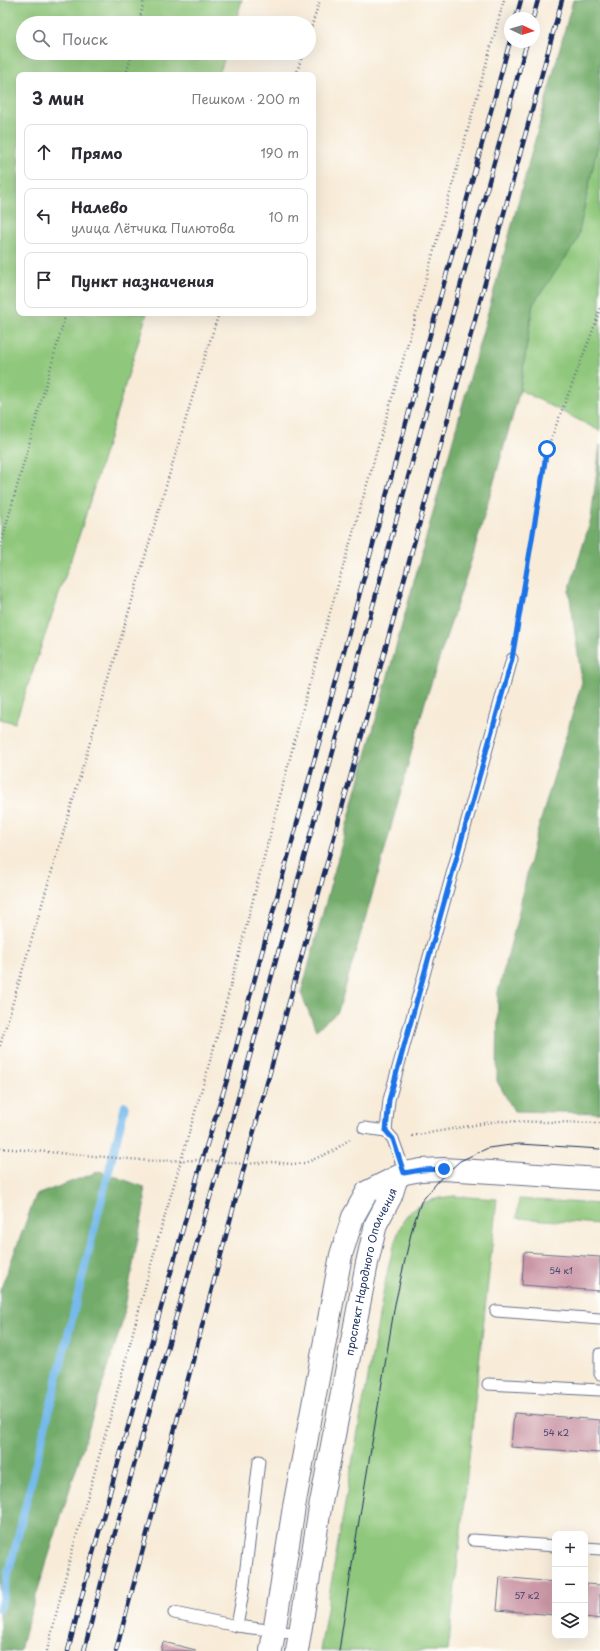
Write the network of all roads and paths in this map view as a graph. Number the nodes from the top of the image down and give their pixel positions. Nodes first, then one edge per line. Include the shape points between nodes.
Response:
1 (144, 0) edge
2 (320, 0) edge
3 (504, 0) edge
4 (141, 16) edge
5 (315, 16) edge
6 (130, 60) edge
7 (301, 60) edge
8 (127, 72) edge
9 (297, 72) edge
10 (600, 308) edge
11 (65, 316) edge
12 (218, 316) edge
13 (0, 547) edge
14 (512, 659) joint
15 (0, 1046) edge
16 (600, 1123) edge
17 (364, 1128) joint
18 (386, 1131) junction
19 (393, 1139) junction
20 (0, 1148) edge
21 (181, 1160) junction
22 (401, 1175) junction
23 (600, 1179) edge
24 (496, 1311) dead end
25 (600, 1319) edge
26 (600, 1354) edge
27 (600, 1374) edge
28 (488, 1384) dead end
29 (600, 1390) edge
30 (259, 1461) dead end
31 (473, 1540) dead end
32 (552, 1546) edge
33 (588, 1548) edge
34 (600, 1549) edge
35 (174, 1613) dead end
36 (237, 1626) junction
37 (272, 1641) edge
38 (298, 1642) edge
39 (47, 1651) edge

1 - 4 path
2 - 5 path
3 - 21 path via 309,685 219,1030
6 - 8 path
7 - 9 path
10 - 14 path via 547,449
11 - 13 path
12 - 15 path
14 - 18 lane via 389,1100
16 - 19 path via 497,1121
17 - 18 lane
17 - 21 path via 333,1150 305,1163 245,1164
18 - 19 lane
19 - 22 lane
20 - 21 path via 153,1161
21 - 39 path
22 - 23 street via 421,1170 444,1169
22 - 37 street, проспект Народного Ополчения via 368,1192 353,1217 341,1255
22 - 38 street, проспект Народного Ополчения via 376,1224 367,1263 320,1508
24 - 25 lane
26 - 27 lane
28 - 29 lane
30 - 36 lane
31 - 32 lane
33 - 34 lane
35 - 36 lane
36 - 37 lane
37 - 38 lane

